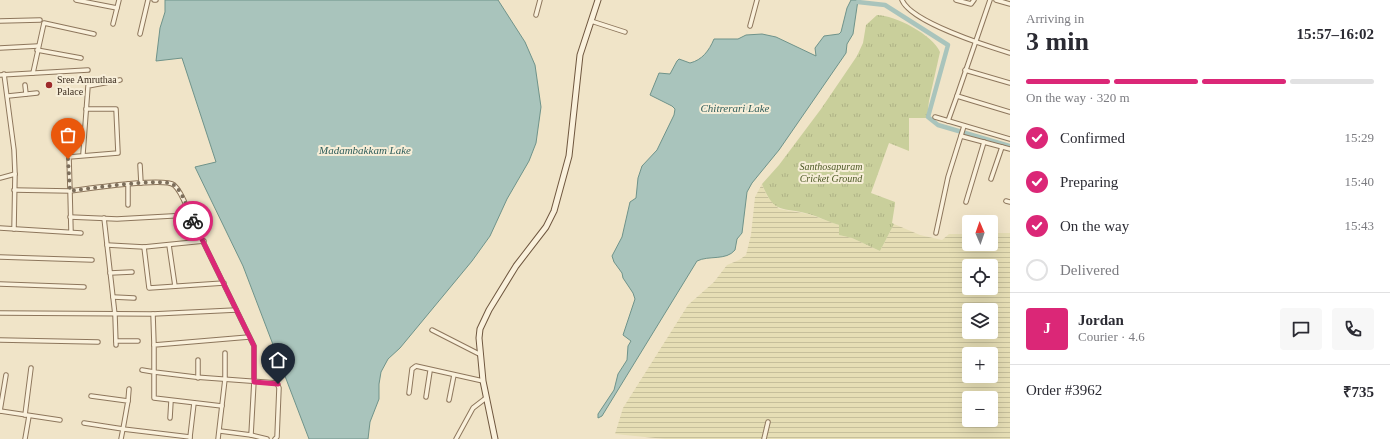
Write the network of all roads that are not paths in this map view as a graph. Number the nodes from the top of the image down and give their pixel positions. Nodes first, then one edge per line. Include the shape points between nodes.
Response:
1 (76, 0) edge
2 (119, 0) edge
3 (148, 0) edge
4 (540, 0) edge
5 (598, 0) edge
6 (757, 0) edge
7 (902, 0) edge
8 (956, 0) edge
9 (974, 0) edge
10 (990, 0) edge
11 (996, 0) edge
12 (1010, 4) edge
13 (117, 8) junction
14 (536, 16) dead end
15 (40, 20) dead end
16 (0, 21) edge
17 (591, 21) junction
18 (114, 24) dead end
19 (750, 26) dead end
20 (625, 32) dead end
21 (94, 34) dead end
22 (140, 34) dead end
23 (975, 42) junction
24 (0, 48) edge
25 (38, 48) junction
26 (1010, 53) edge
27 (81, 58) dead end
28 (88, 70) dead end
29 (965, 70) junction
30 (34, 73) junction
31 (2, 74) edge
32 (120, 80) dead end
33 (1010, 83) edge
34 (25, 85) dead end
35 (37, 93) dead end
36 (26, 94) junction
37 (8, 96) junction
38 (957, 96) junction
39 (86, 109) junction
40 (1010, 112) edge
41 (935, 117) dead end
42 (948, 121) junction
43 (963, 127) junction
44 (961, 135) junction
45 (1010, 139) edge
46 (984, 142) junction
47 (1002, 147) junction
48 (1010, 149) edge
49 (83, 154) junction
50 (140, 166) dead end
51 (15, 174) junction
52 (0, 178) edge
53 (991, 179) dead end
54 (141, 183) junction
55 (128, 184) junction
56 (14, 190) junction
57 (70, 191) junction
58 (966, 202) dead end
59 (128, 205) dead end
60 (190, 215) junction
61 (70, 217) junction
62 (104, 218) junction
63 (0, 228) edge
64 (14, 229) junction
65 (71, 232) junction
66 (81, 233) dead end
67 (936, 233) dead end
68 (204, 241) junction
69 (107, 245) junction
70 (169, 245) junction
71 (144, 247) junction
72 (0, 257) edge
73 (92, 260) dead end
74 (132, 272) dead end
75 (110, 273) junction
76 (224, 283) junction
77 (0, 284) edge
78 (175, 286) junction
79 (84, 287) dead end
80 (113, 297) junction
81 (134, 298) dead end
82 (236, 310) junction
83 (0, 312) edge
84 (115, 314) junction
85 (153, 314) junction
86 (432, 330) dead end
87 (249, 336) junction
88 (0, 340) edge
89 (138, 341) dead end
90 (98, 342) dead end
91 (154, 345) junction
92 (225, 353) dead end
93 (481, 355) junction
94 (198, 360) dead end
95 (31, 368) dead end
96 (142, 370) dead end
97 (430, 371) junction
98 (154, 372) junction
99 (6, 375) dead end
100 (454, 376) junction
101 (198, 378) junction
102 (225, 379) junction
103 (483, 381) junction
104 (254, 382) junction
105 (129, 389) dead end
106 (410, 393) dead end
107 (92, 396) dead end
108 (426, 397) dead end
109 (486, 398) junction
110 (450, 400) dead end
111 (128, 401) junction
112 (172, 401) junction
113 (194, 403) junction
114 (222, 406) junction
115 (0, 411) edge
116 (24, 415) junction
117 (29, 416) junction
118 (170, 418) dead end
119 (60, 420) dead end
120 (768, 422) dead end
121 (84, 424) dead end
122 (123, 429) junction
123 (220, 431) junction
124 (250, 435) junction
125 (190, 438) edge
126 (25, 439) edge
127 (121, 439) edge
128 (218, 439) edge
129 (267, 439) edge
130 (275, 439) edge
131 (456, 439) edge
132 (494, 439) edge
133 (764, 439) edge

1 - 13 street
2 - 13 street
3 - 22 street
4 - 14 street
5 - 17 street
6 - 19 street
7 - 23 street via 918,15
8 - 9 street via 968,4
10 - 23 street
11 - 12 street
13 - 18 street
15 - 16 street
17 - 20 street
17 - 93 street via 577,69 569,156 560,197 550,220 516,266 481,323
21 - 25 street via 44,24
23 - 26 street
23 - 29 street
24 - 25 street
25 - 27 street
25 - 30 street
28 - 30 street
29 - 33 street
29 - 38 street
30 - 31 street
31 - 37 street
32 - 39 street via 88,86
34 - 36 street
35 - 36 street
36 - 37 street
37 - 51 street
38 - 40 street
38 - 42 street
39 - 49 street
39 - 49 street via 116,109 118,153
41 - 42 street
42 - 43 street
43 - 44 street
43 - 45 street
44 - 46 street
44 - 67 street via 948,177
46 - 47 street
46 - 58 street
47 - 48 street
47 - 53 street
49 - 57 street via 68,159
50 - 54 street
51 - 52 street
51 - 56 street
54 - 55 street
54 - 60 street via 167,182 175,185
55 - 57 street
55 - 59 street
56 - 57 street
56 - 64 street
57 - 61 street
60 - 62 street
60 - 68 street
61 - 62 street
61 - 65 street
62 - 69 street
63 - 64 street
64 - 65 street
65 - 66 street
68 - 70 street
68 - 76 street
69 - 71 street
69 - 75 street
70 - 71 street
70 - 78 street
71 - 78 street via 148,288
72 - 73 street
74 - 75 street
75 - 80 street
76 - 78 street
76 - 82 street
77 - 79 street
80 - 81 street
80 - 84 street
82 - 85 street
82 - 87 street
83 - 84 street
84 - 85 street
84 - 89 street via 116,343
85 - 91 street
86 - 93 street
87 - 91 street
87 - 104 street via 254,346
88 - 90 street
91 - 98 street
92 - 102 street
93 - 103 street
94 - 101 street
95 - 116 street
96 - 98 street
97 - 100 street
97 - 106 street via 414,366
97 - 108 street
98 - 101 street
98 - 112 street via 153,397
99 - 115 street
100 - 103 street
100 - 110 street
101 - 102 street
102 - 104 street
102 - 114 street
103 - 109 street
104 - 124 street
104 - 130 street via 276,383 279,386
105 - 111 street
107 - 111 street
109 - 131 street via 473,408
109 - 132 street
111 - 122 street
112 - 113 street
112 - 118 street
113 - 114 street
113 - 125 street
114 - 123 street
115 - 116 street
116 - 117 street
117 - 119 street
117 - 126 street
120 - 133 street
121 - 122 street
122 - 125 street
122 - 127 street
123 - 124 street
123 - 128 street
124 - 129 street

